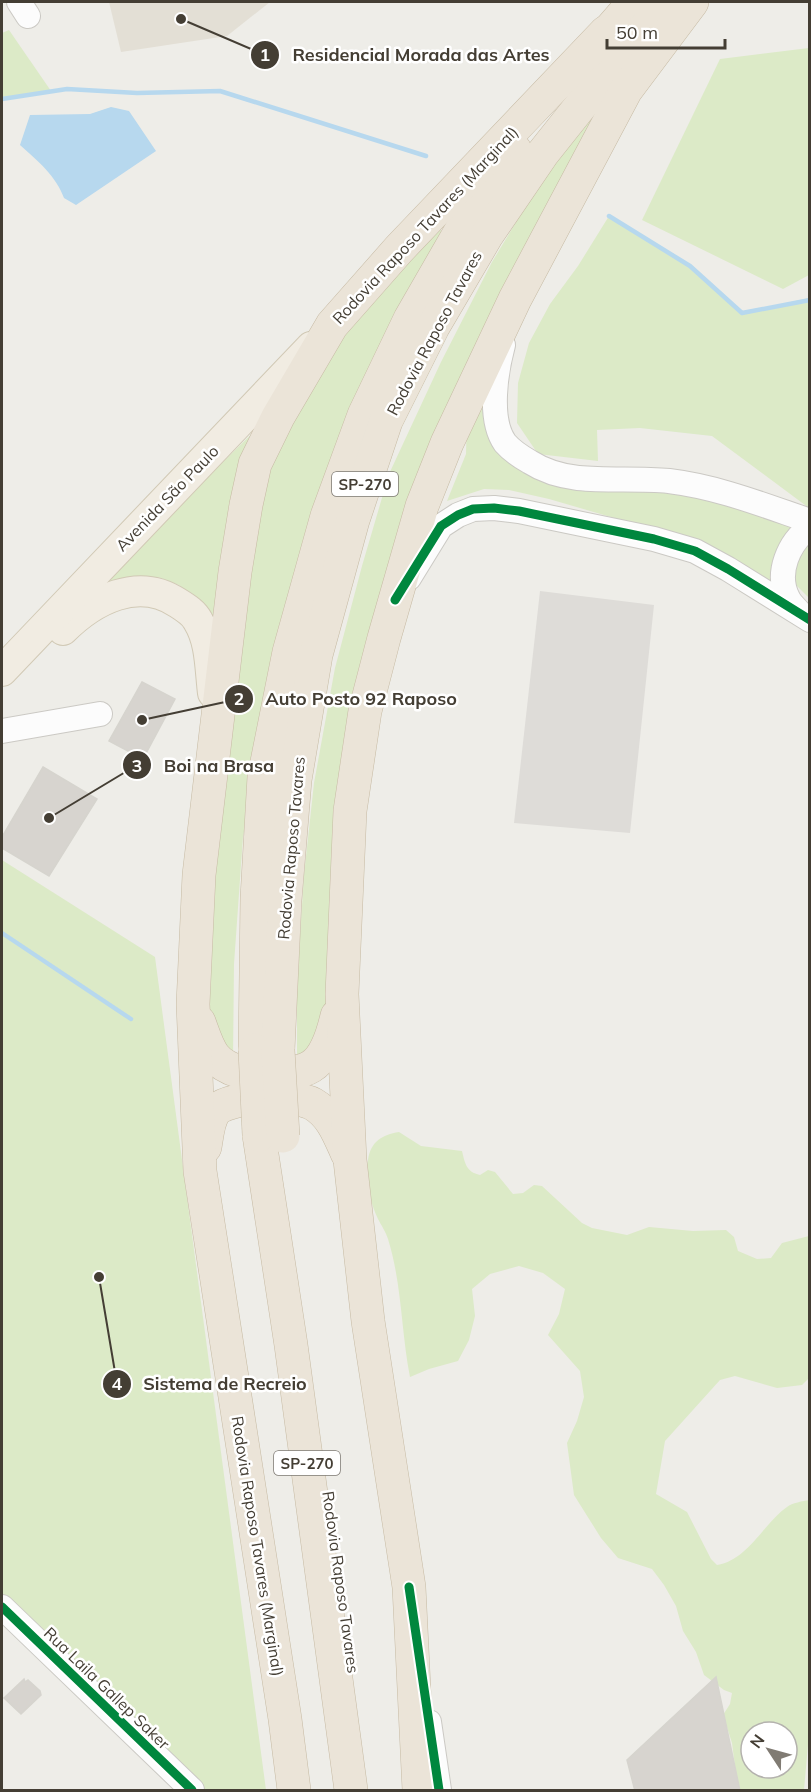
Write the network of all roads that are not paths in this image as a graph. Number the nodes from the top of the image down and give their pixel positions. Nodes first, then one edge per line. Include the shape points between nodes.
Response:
1 (634, 2) edge
2 (671, 2) edge
3 (692, 2) edge
4 (606, 32) junction
5 (515, 298) junction
6 (332, 325) junction
7 (810, 521) edge
8 (810, 527) edge
9 (395, 600) junction
10 (806, 619) edge
11 (2, 671) edge
12 (2, 691) edge
13 (100, 714) dead end
14 (216, 726) junction
15 (2, 731) edge
16 (342, 994) junction
17 (193, 1004) junction
18 (266, 1050) junction
19 (271, 1136) junction
20 (350, 1160) junction
21 (200, 1171) junction
22 (410, 1587) junction
23 (2, 1606) edge
24 (285, 1719) junction
25 (192, 1791) edge
26 (294, 1791) edge
27 (299, 1791) edge
28 (351, 1791) edge
29 (372, 1791) edge
30 (419, 1791) edge
31 (439, 1791) edge

1 - 4 highway, Rodovia Raposo Tavares / SP-270
2 - 18 highway, Rodovia Raposo Tavares / SP-270 via 633,40 524,180 434,327 386,421 353,520 316,655 295,780
3 - 5 highway via 626,90
4 - 6 highway, Rodovia Raposo Tavares (Marginal) / SP-270
4 - 18 highway, Rodovia Raposo Tavares / SP-270 via 523,139 463,226 410,319 364,416 327,516 289,652 264,777 257,898
5 - 7 street via 499,360 495,410 504,442 519,456 556,474 678,483 739,496
5 - 9 highway via 447,443 422,506
6 - 11 main road, Avenida São Paulo
6 - 14 highway, Rodovia Raposo Tavares (Marginal) / SP-270 via 255,464 237,561
8 - 10 street via 790,548 783,577 788,598
9 - 10 street via 441,526 473,509 494,508 654,539 694,551
9 - 16 highway via 365,711 350,811
12 - 14 main road via 93,604 125,592 156,593 188,609 205,634
13 - 15 street
14 - 17 highway, Rodovia Raposo Tavares (Marginal) / SP-270 via 199,875
16 - 17 highway via 324,1055 302,1072 240,1072 215,1060
16 - 20 highway
17 - 21 highway, Rodovia Raposo Tavares (Marginal) / SP-270
18 - 19 highway, Rodovia Raposo Tavares / SP-270, bridge
19 - 28 highway, Rodovia Raposo Tavares / SP-270 via 291,1345
19 - 29 highway, Rodovia Raposo Tavares / SP-270 via 310,1363
20 - 21 highway via 327,1115 313,1104 299,1098 243,1099 225,1104 211,1117
20 - 22 highway via 368,1321
21 - 24 highway, Rodovia Raposo Tavares (Marginal) / SP-270
22 - 30 highway
22 - 31 street
23 - 25 street, Rua Laila Gallep Saker
24 - 26 highway, Rodovia Raposo Tavares (Marginal) / SP-270
24 - 27 highway

